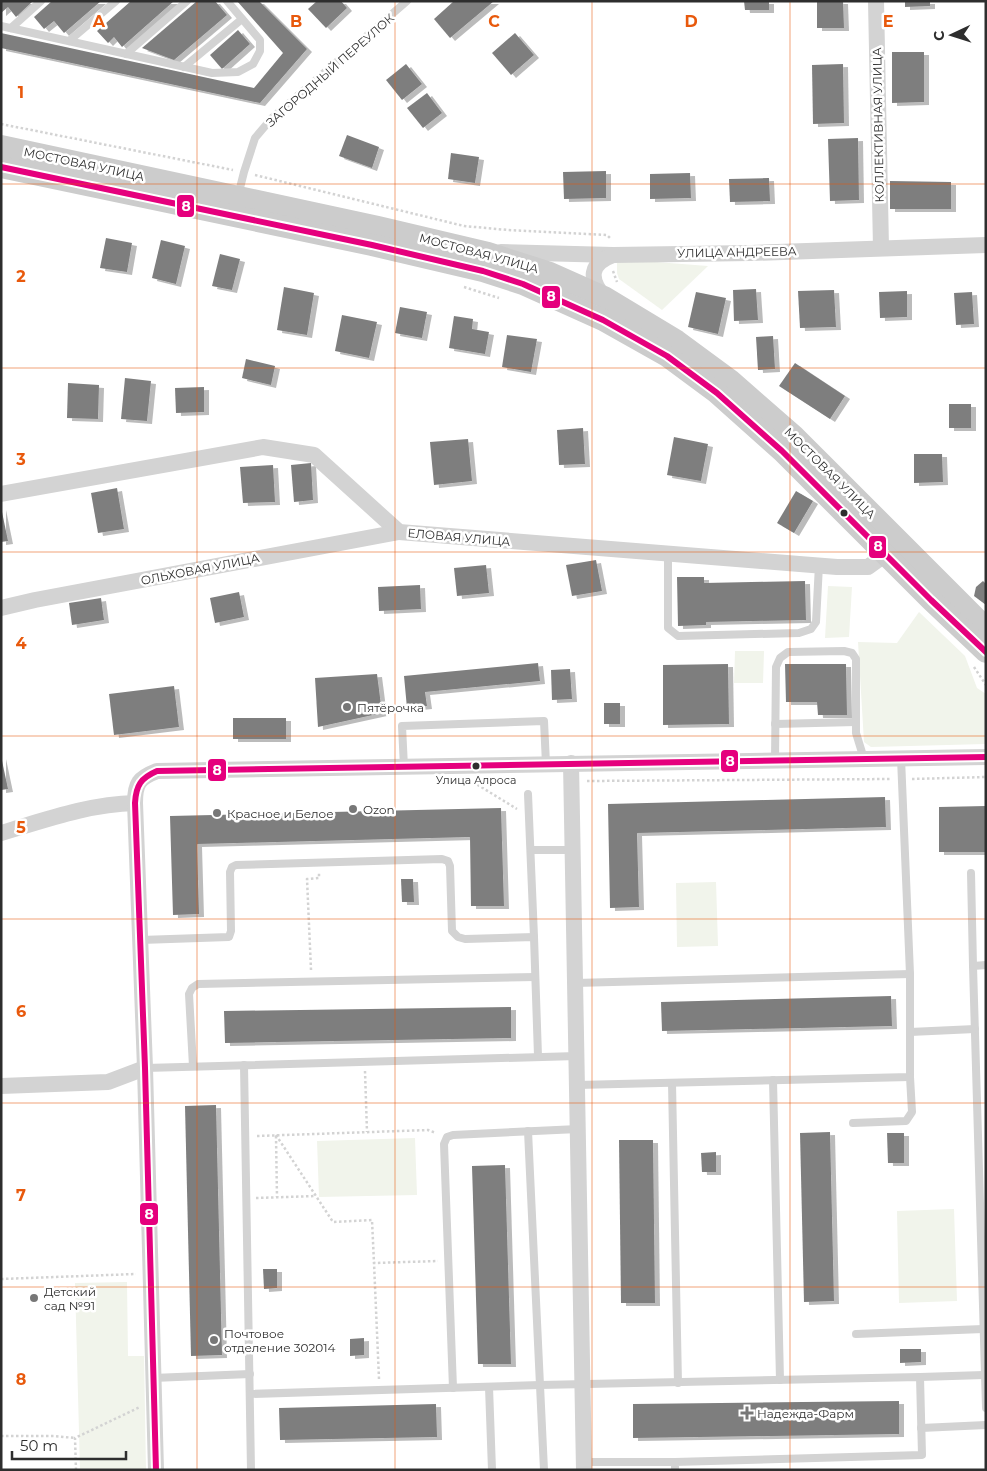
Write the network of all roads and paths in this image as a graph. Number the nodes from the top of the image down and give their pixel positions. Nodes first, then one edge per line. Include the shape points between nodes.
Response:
1 (41, 1) edge
2 (116, 1) edge
3 (187, 1) edge
4 (227, 1) edge
5 (407, 1) edge
6 (876, 1) edge
7 (242, 19) junction
8 (1, 26) edge
9 (11, 28) junction
10 (69, 41) junction
11 (126, 54) junction
12 (184, 67) junction
13 (1, 146) edge
14 (1, 168) edge
15 (238, 198) junction
16 (986, 245) edge
17 (881, 248) junction
18 (488, 253) junction
19 (613, 254) junction
20 (604, 297) junction
21 (1, 494) edge
22 (399, 532) junction
23 (668, 553) junction
24 (886, 554) junction
25 (819, 565) junction
26 (1, 608) edge
27 (986, 628) edge
28 (986, 652) edge
29 (856, 722) junction
30 (775, 724) junction
31 (986, 757) edge
32 (901, 758) junction
33 (864, 759) junction
34 (775, 760) junction
35 (546, 764) junction
36 (571, 764) junction
37 (404, 767) junction
38 (986, 777) edge
39 (902, 779) junction
40 (482, 781) dead end
41 (572, 781) junction
42 (528, 794) dead end
43 (135, 802) junction
44 (529, 817) junction
45 (1, 833) edge
46 (531, 850) junction
47 (573, 850) junction
48 (319, 862) junction
49 (971, 873) dead end
50 (534, 937) junction
51 (141, 940) junction
52 (974, 966) junction
53 (986, 966) edge
54 (910, 974) junction
55 (535, 977) junction
56 (311, 982) junction
57 (576, 983) junction
58 (975, 1029) junction
59 (910, 1032) junction
60 (538, 1056) junction
61 (577, 1056) junction
62 (365, 1061) junction
63 (244, 1065) junction
64 (193, 1066) junction
65 (145, 1068) junction
66 (910, 1077) junction
67 (773, 1080) junction
68 (672, 1083) junction
69 (577, 1085) junction
70 (1, 1086) edge
71 (853, 1123) dead end
72 (578, 1129) junction
73 (528, 1131) junction
74 (367, 1132) junction
75 (276, 1135) junction
76 (245, 1136) junction
77 (447, 1137) junction
78 (315, 1196) junction
79 (247, 1198) junction
80 (277, 1198) junction
81 (449, 1260) junction
82 (374, 1263) junction
83 (150, 1273) junction
84 (1, 1279) edge
85 (983, 1329) junction
86 (856, 1334) dead end
87 (250, 1374) junction
88 (984, 1375) junction
89 (920, 1377) junction
90 (153, 1378) junction
91 (780, 1380) junction
92 (678, 1383) junction
93 (540, 1385) junction
94 (583, 1385) junction
95 (489, 1387) junction
96 (453, 1388) junction
97 (379, 1390) junction
98 (250, 1394) junction
99 (154, 1400) junction
100 (986, 1408) edge
101 (986, 1425) edge
102 (922, 1428) junction
103 (1, 1436) edge
104 (75, 1438) junction
105 (584, 1466) edge
106 (675, 1466) edge
107 (76, 1470) edge
108 (156, 1470) edge
109 (252, 1470) edge
110 (492, 1470) edge
111 (544, 1470) edge

1 - 9 lane
2 - 10 lane
3 - 11 lane
4 - 7 lane
5 - 15 lane, ЗАГОРОДНЫЙ ПЕРЕУЛОК via 272,118 255,138
6 - 17 street, КОЛЛЕКТИВНАЯ УЛИЦА
7 - 12 lane
7 - 12 lane via 260,40 260,51 253,64 238,72 212,73
8 - 9 lane
9 - 10 lane
10 - 11 lane
11 - 12 lane
13 - 15 main road, МОСТОВАЯ УЛИЦА
14 - 24 main road, МОСТОВАЯ УЛИЦА via 437,260 483,271 546,294 603,320 668,356 717,393 782,451
15 - 18 main road, МОСТОВАЯ УЛИЦА
16 - 17 street, УЛИЦА АНДРЕЕВА
17 - 19 street, УЛИЦА АНДРЕЕВА
18 - 19 street, УЛИЦА АНДРЕЕВА
18 - 20 main road, МОСТОВАЯ УЛИЦА via 550,272
19 - 20 street via 600,260 595,267 595,286
20 - 27 main road, МОСТОВАЯ УЛИЦА via 677,341 730,380 794,436
21 - 22 street, ЕЛОВАЯ УЛИЦА via 263,447 314,455
22 - 23 street, ЕЛОВАЯ УЛИЦА
22 - 26 street, ОЛЬХОВАЯ УЛИЦА
23 - 25 street, ЕЛОВАЯ УЛИЦА
23 - 25 lane via 668,628 678,636 802,632 811,629 816,622
24 - 25 street, ЕЛОВАЯ УЛИЦА via 868,568
24 - 28 main road, МОСТОВАЯ УЛИЦА
29 - 30 lane
29 - 30 lane via 856,659 852,653 844,651 817,651 788,652 780,658 776,666
29 - 33 lane
30 - 34 lane
31 - 32 street
32 - 33 street
32 - 39 lane
33 - 34 street
34 - 36 street
35 - 36 street
35 - 37 street
35 - 37 lane via 544,721 402,726
36 - 41 street
37 - 43 street via 157,771 137,783
38 - 39 path
39 - 41 path
39 - 54 lane
40 - 44 path via 472,781
41 - 47 street
42 - 44 lane
43 - 45 street via 106,804
43 - 51 street
44 - 46 lane
46 - 47 lane
46 - 50 lane
47 - 57 street
48 - 50 lane via 448,861 452,931 458,937
48 - 51 lane via 232,867 229,937
48 - 56 path via 319,878 307,879
49 - 52 lane
50 - 55 lane
51 - 65 street
52 - 53 lane
52 - 58 lane
54 - 57 lane
54 - 59 lane
55 - 56 lane
55 - 60 lane
56 - 64 lane via 198,984 192,988
57 - 61 street
58 - 59 lane
58 - 85 lane
59 - 66 lane
60 - 61 lane
60 - 62 lane
61 - 69 street
62 - 63 lane
62 - 74 path
63 - 64 lane
63 - 76 lane
64 - 65 lane
65 - 70 street via 108,1082
65 - 83 street
66 - 67 lane
66 - 71 lane via 912,1112 906,1121
67 - 68 lane
67 - 91 lane
68 - 69 lane
68 - 92 lane
69 - 72 street
72 - 73 lane
72 - 94 street
73 - 77 lane via 452,1134
73 - 93 lane
74 - 75 path
74 - 77 path via 428,1130
75 - 76 path
75 - 78 path
75 - 80 path
76 - 79 lane
77 - 81 lane via 444,1144
78 - 80 path
78 - 82 path via 333,1222 372,1220
79 - 80 path
79 - 87 lane
81 - 82 path
81 - 96 lane
82 - 97 path
83 - 84 path
83 - 90 street
85 - 86 lane
85 - 88 lane
87 - 90 lane
87 - 98 lane
88 - 89 lane
88 - 100 lane
89 - 91 lane
89 - 102 lane
90 - 99 street
91 - 92 lane
92 - 94 lane
93 - 94 lane
93 - 95 lane
93 - 111 lane
94 - 105 street
95 - 96 lane
95 - 110 lane
96 - 97 lane
97 - 98 lane
98 - 109 lane
99 - 104 path
99 - 108 street
101 - 102 lane
102 - 106 lane via 922,1456
103 - 104 path
104 - 107 path
105 - 106 lane

